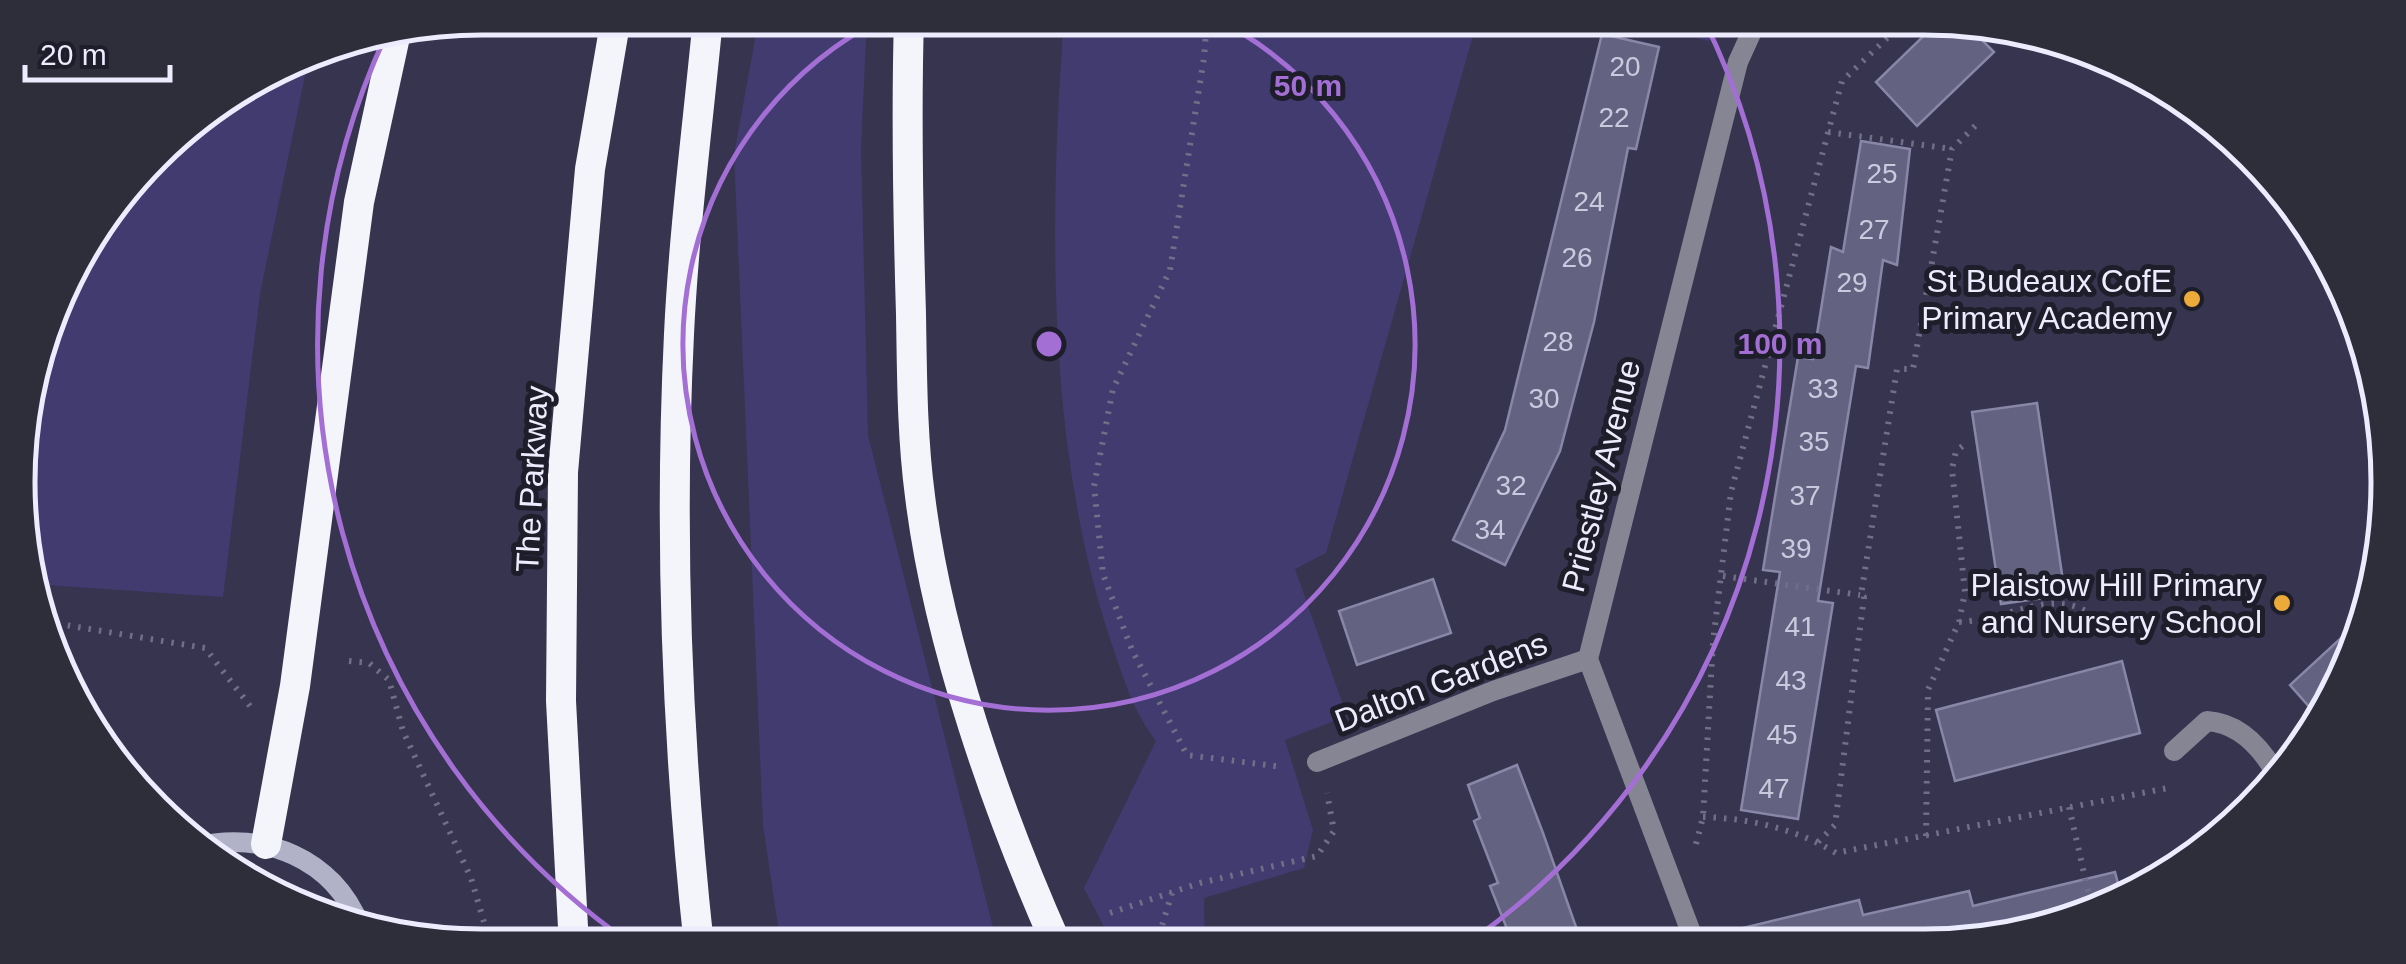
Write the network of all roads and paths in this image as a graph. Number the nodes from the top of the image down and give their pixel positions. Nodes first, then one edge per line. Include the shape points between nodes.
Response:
1 (613, 35) edge
2 (706, 35) edge
3 (909, 35) edge
4 (1205, 35) edge
5 (1750, 35) edge
6 (1890, 35) edge
7 (393, 44) edge
8 (1980, 121) dead end
9 (1828, 132) junction
10 (1952, 149) junction
11 (1965, 444) dead end
12 (1723, 576) junction
13 (1861, 595) junction
14 (1959, 622) junction
15 (58, 624) edge
16 (2110, 631) dead end
17 (1588, 659) junction
18 (349, 661) dead end
19 (284, 749) junction
20 (2174, 751) joint
21 (1317, 762) junction
22 (2271, 764) edge
23 (2069, 807) junction
24 (1702, 817) junction
25 (1926, 836) junction
26 (1818, 842) junction
27 (218, 843) edge
28 (266, 844) junction
29 (1172, 892) junction
30 (2089, 897) edge
31 (1681, 908) junction
32 (350, 909) edge
33 (1110, 913) dead end
34 (485, 929) edge
35 (573, 929) edge
36 (696, 929) edge
37 (1049, 929) edge
38 (1161, 929) edge
39 (1689, 929) edge

1 - 35 highway, The Parkway via 590,169 563,472 561,701
2 - 36 highway via 679,332 674,560
3 - 37 highway via 920,496 982,748
4 - 21 path via 1170,270 1113,388 1094,486 1103,574 1132,650 1187,755 1293,768
5 - 17 street, Priestley Avenue via 1738,62
6 - 9 path via 1842,82
7 - 19 highway via 359,202
8 - 10 path
9 - 10 path
9 - 12 path via 1731,492
10 - 13 path via 1913,369 1897,369
11 - 14 path via 1952,469 1965,592
12 - 13 path
12 - 24 path
13 - 26 path via 1836,825
14 - 16 path via 2068,600 2092,611
14 - 25 path via 1928,690
15 - 19 path via 206,648
17 - 21 street, Dalton Gardens
17 - 31 street
18 - 34 path via 369,663 389,680 403,731 471,878
19 - 28 highway
20 - 22 street via 2207,721 2229,722
20 - 23 path via 2180,786
21 - 29 path via 1334,831 1317,856
23 - 25 path
23 - 30 path
24 - 26 path via 1740,818
24 - 31 path
25 - 26 path via 1836,853
27 - 28 main road
28 - 32 main road via 304,859 337,886
29 - 33 path
29 - 38 path
31 - 39 street

